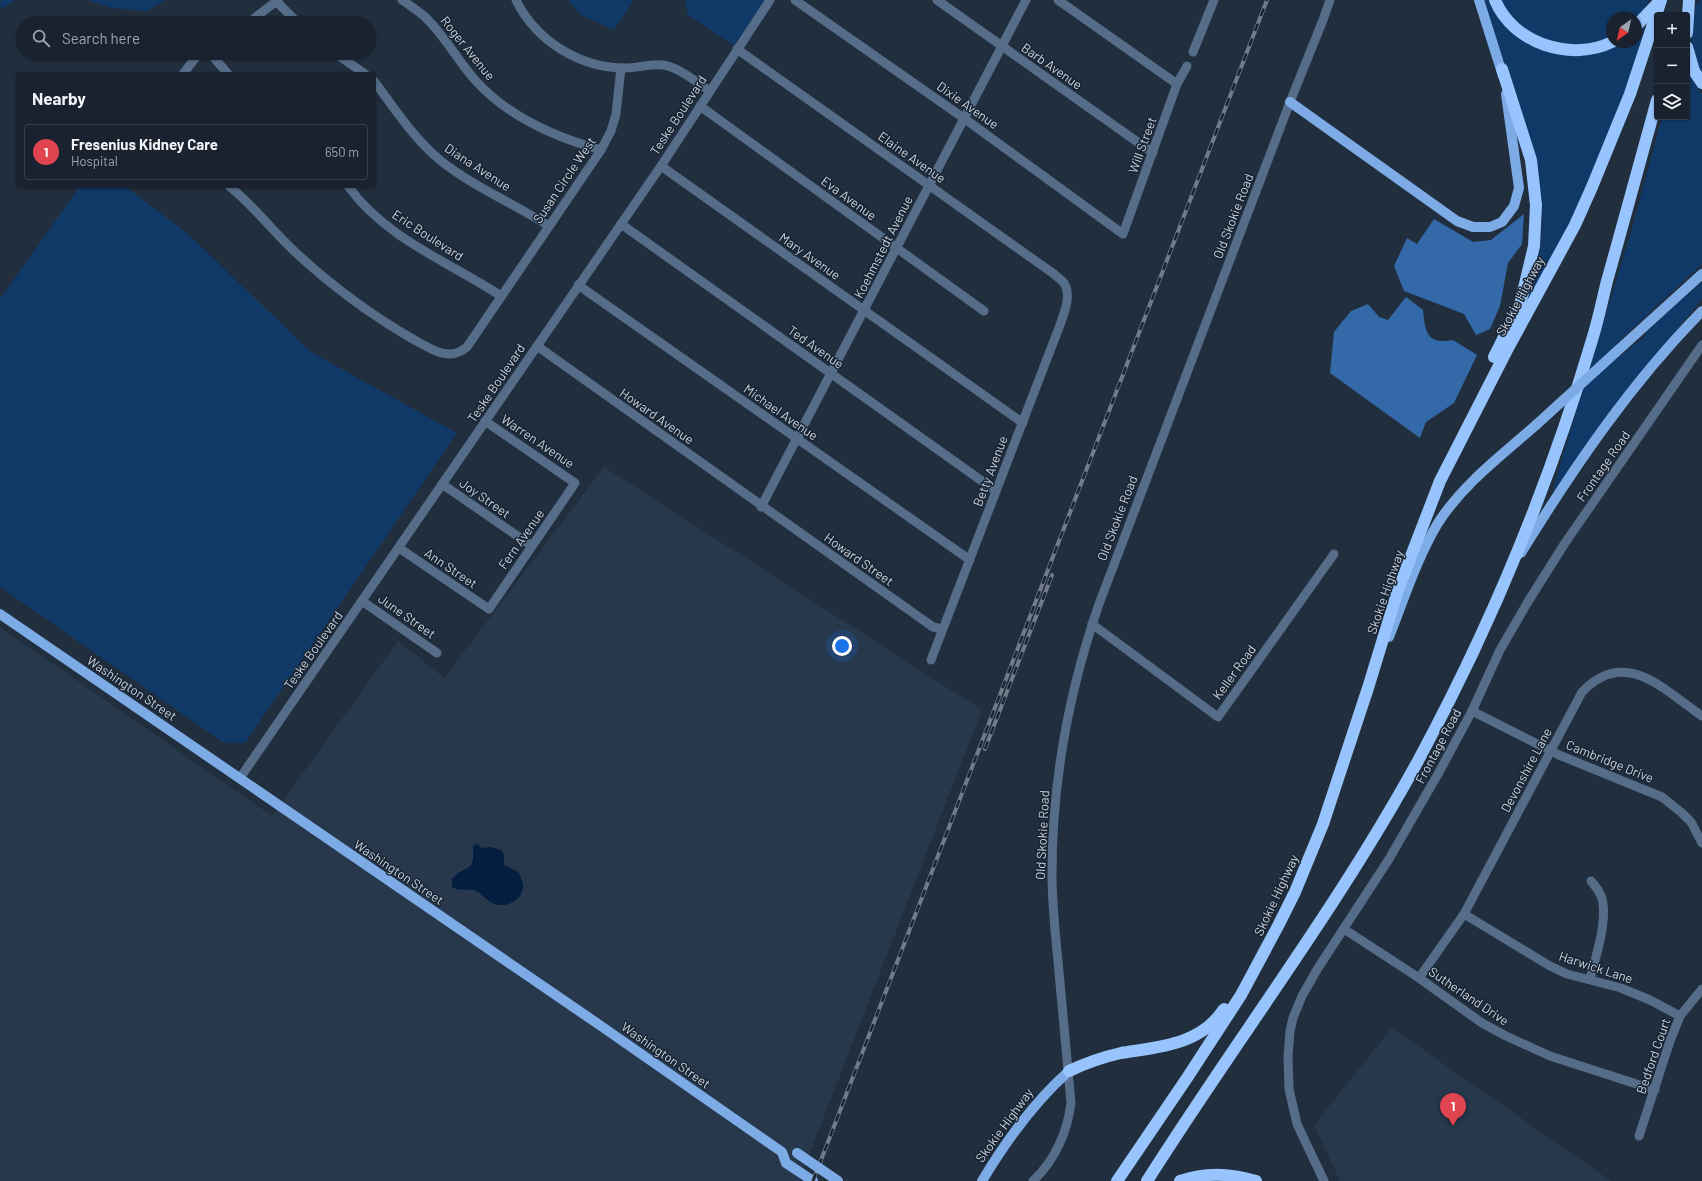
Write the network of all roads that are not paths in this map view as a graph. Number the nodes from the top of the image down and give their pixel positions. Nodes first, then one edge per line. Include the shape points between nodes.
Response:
1 (402, 0) edge
2 (516, 0) edge
3 (770, 0) edge
4 (795, 0) edge
5 (937, 0) edge
6 (1026, 0) edge
7 (1058, 0) edge
8 (1330, 0) edge
9 (1479, 0) edge
10 (1495, 0) edge
11 (1661, 0) edge
12 (1684, 0) edge
13 (1689, 0) edge
14 (277, 1) edge
15 (1210, 2) edge
16 (1681, 12) edge
17 (1688, 12) edge
18 (257, 16) edge
19 (291, 16) edge
20 (1642, 20) edge
21 (1606, 44) edge
22 (1002, 46) junction
23 (1687, 48) edge
24 (737, 49) junction
25 (1193, 52) dead end
26 (194, 60) edge
27 (216, 60) edge
28 (346, 60) edge
29 (1187, 66) dead end
30 (621, 68) junction
31 (1502, 69) junction
32 (185, 72) edge
33 (226, 72) edge
34 (362, 72) edge
35 (1702, 83) edge
36 (376, 84) edge
37 (1177, 84) junction
38 (710, 91) junction
39 (1290, 102) junction
40 (700, 106) junction
41 (1654, 111) edge
42 (965, 118) junction
43 (601, 150) junction
44 (1153, 153) junction
45 (661, 166) junction
46 (930, 185) junction
47 (231, 188) edge
48 (350, 188) edge
49 (621, 224) junction
50 (548, 226) junction
51 (1124, 234) joint
52 (897, 248) junction
53 (1702, 274) edge
54 (578, 285) junction
55 (1066, 291) joint
56 (501, 296) junction
57 (864, 311) junction
58 (984, 311) dead end
59 (1702, 311) edge
60 (536, 346) junction
61 (1702, 346) edge
62 (831, 374) junction
63 (486, 421) junction
64 (1023, 423) junction
65 (797, 439) junction
66 (1440, 481) junction
67 (575, 483) joint
68 (442, 484) junction
69 (996, 491) junction
70 (762, 507) junction
71 (532, 546) junction
72 (398, 548) junction
73 (1334, 554) dead end
74 (970, 560) junction
75 (1509, 573) junction
76 (362, 601) junction
77 (489, 609) joint
78 (0, 614) edge
79 (1092, 624) junction
80 (942, 629) junction
81 (437, 653) dead end
82 (931, 660) dead end
83 (1368, 688) junction
84 (1472, 710) junction
85 (1702, 716) edge
86 (1551, 751) junction
87 (240, 778) junction
88 (1702, 843) edge
89 (1591, 881) dead end
90 (1464, 914) junction
91 (1278, 926) junction
92 (1344, 929) junction
93 (1419, 978) junction
94 (1590, 979) junction
95 (1702, 989) edge
96 (1680, 1016) junction
97 (1069, 1071) junction
98 (1655, 1090) junction
99 (1639, 1136) dead end
100 (782, 1152) junction
101 (982, 1180) edge
102 (813, 1181) edge
103 (838, 1181) edge
104 (1033, 1181) edge
105 (1117, 1181) edge
106 (1146, 1181) edge
107 (1180, 1181) edge
108 (1256, 1181) edge
109 (1324, 1181) edge

1 - 43 street, Roger Avenue via 431,22 458,60 493,98 533,125 578,144
2 - 30 street via 531,23 560,49 594,64
3 - 24 street, Teske Boulevard
4 - 42 street, Dixie Avenue
5 - 22 street, Barb Avenue
6 - 22 street, Koehmstedt Avenue
7 - 37 street
8 - 39 street, Old Skokie Road
9 - 31 main road
10 - 21 highway via 1508,20 1519,30 1545,45 1574,50
11 - 20 highway
11 - 66 highway, Skokie Highway via 1630,94 1575,225
12 - 16 highway
13 - 17 highway
14 - 18 street
14 - 19 street
15 - 25 street
22 - 42 street, Koehmstedt Avenue
22 - 44 street, Barb Avenue
23 - 35 highway via 1694,71
24 - 38 street, Teske Boulevard
24 - 46 street, Elaine Avenue
26 - 32 street
27 - 33 street
28 - 34 street
29 - 37 street, Will Street
30 - 38 street via 659,64 669,66
30 - 43 street, Susan Circle West via 616,114
31 - 39 main road via 1519,188 1514,206 1502,222 1490,227 1473,227 1457,221
31 - 66 highway via 1531,160 1536,205 1534,246 1520,305 1462,422
36 - 50 street, Diana Avenue via 404,123 441,160 483,189
37 - 44 street, Will Street
38 - 40 street, Teske Boulevard
39 - 79 street, Old Skokie Road
40 - 45 street, Teske Boulevard
40 - 52 street, Eva Avenue
41 - 75 highway via 1593,338 1548,475
42 - 46 street, Koehmstedt Avenue
42 - 51 street, Dixie Avenue
43 - 50 street, Susan Circle West
44 - 51 street, Will Street
45 - 49 street, Teske Boulevard
45 - 57 street, Mary Avenue
46 - 52 street, Koehmstedt Avenue
46 - 55 street, Elaine Avenue via 1054,274 1064,284
47 - 56 street, Susan Circle West via 321,276 394,328 443,353 461,352 467,347
48 - 56 street, Eric Boulevard via 380,220 401,237
49 - 54 street, Teske Boulevard
49 - 62 street, Ted Avenue
50 - 56 street, Susan Circle West
52 - 57 street, Koehmstedt Avenue
52 - 58 street, Eva Avenue
53 - 83 main road, bridge via 1457,498 1423,552
54 - 60 street, Teske Boulevard
54 - 65 street, Michael Avenue
55 - 64 street, Betty Avenue via 1066,306 1060,325
57 - 62 street, Koehmstedt Avenue
57 - 64 street, Mary Avenue
59 - 75 main road via 1652,364 1600,433 1549,507
60 - 63 street, Teske Boulevard
60 - 70 street, Howard Avenue
61 - 84 street, Frontage Road via 1565,543 1500,650
62 - 65 street, Koehmstedt Avenue
62 - 69 street, Ted Avenue
63 - 67 street, Warren Avenue
63 - 68 street, Teske Boulevard
64 - 69 street, Betty Avenue
65 - 70 street, Koehmstedt Avenue
65 - 74 street, Michael Avenue
66 - 83 highway, Skokie Highway via 1398,590
67 - 71 street, Fern Avenue
68 - 71 street, Joy Street
68 - 72 street, Teske Boulevard
69 - 74 street, Betty Avenue
70 - 80 street, Howard Street via 933,627
71 - 77 street, Fern Avenue
72 - 76 street, Teske Boulevard
72 - 77 street, Ann Street
73 - 79 street, Keller Road via 1218,717
74 - 80 street, Betty Avenue
75 - 106 highway via 1455,690 1420,758 1373,839
76 - 81 street, June Street
76 - 87 street, Teske Boulevard
78 - 87 main road, Washington Street
79 - 97 street, Old Skokie Road via 1067,716 1060,759 1052,846 1052,904
80 - 82 street, Betty Avenue
83 - 91 highway, Skokie Highway via 1323,824
84 - 86 street, Cambridge Drive
84 - 92 street, Frontage Road via 1389,859
85 - 86 street, Devonshire Lane via 1641,675 1612,673 1591,683 1582,692
86 - 88 street, Cambridge Drive via 1662,797 1691,822
86 - 90 street, Devonshire Lane
87 - 100 main road, Washington Street
89 - 94 street via 1601,896 1603,915 1599,948
90 - 93 street, Devonshire Lane
90 - 94 street, Harwick Lane via 1550,966 1568,974
91 - 97 highway via 1263,943 1221,1014 1199,1033 1169,1046 1114,1055
91 - 105 highway, Skokie Highway via 1241,995
92 - 93 street, Sutherland Drive
92 - 109 street, Frontage Road via 1302,996 1293,1018 1288,1045 1289,1089 1297,1124
93 - 98 street, Sutherland Drive via 1482,1023 1524,1045
94 - 96 street, Harwick Lane via 1621,988
95 - 96 street, Bedford Court
96 - 98 street, Bedford Court
97 - 101 main road, Skokie Highway via 1032,1107
97 - 104 street, Old Skokie Road via 1069,1120 1054,1155
98 - 99 street, Bedford Court
100 - 102 main road, Washington Street via 786,1163
100 - 103 main road, bridge via 792,1150
107 - 108 highway via 1209,1174 1238,1176

